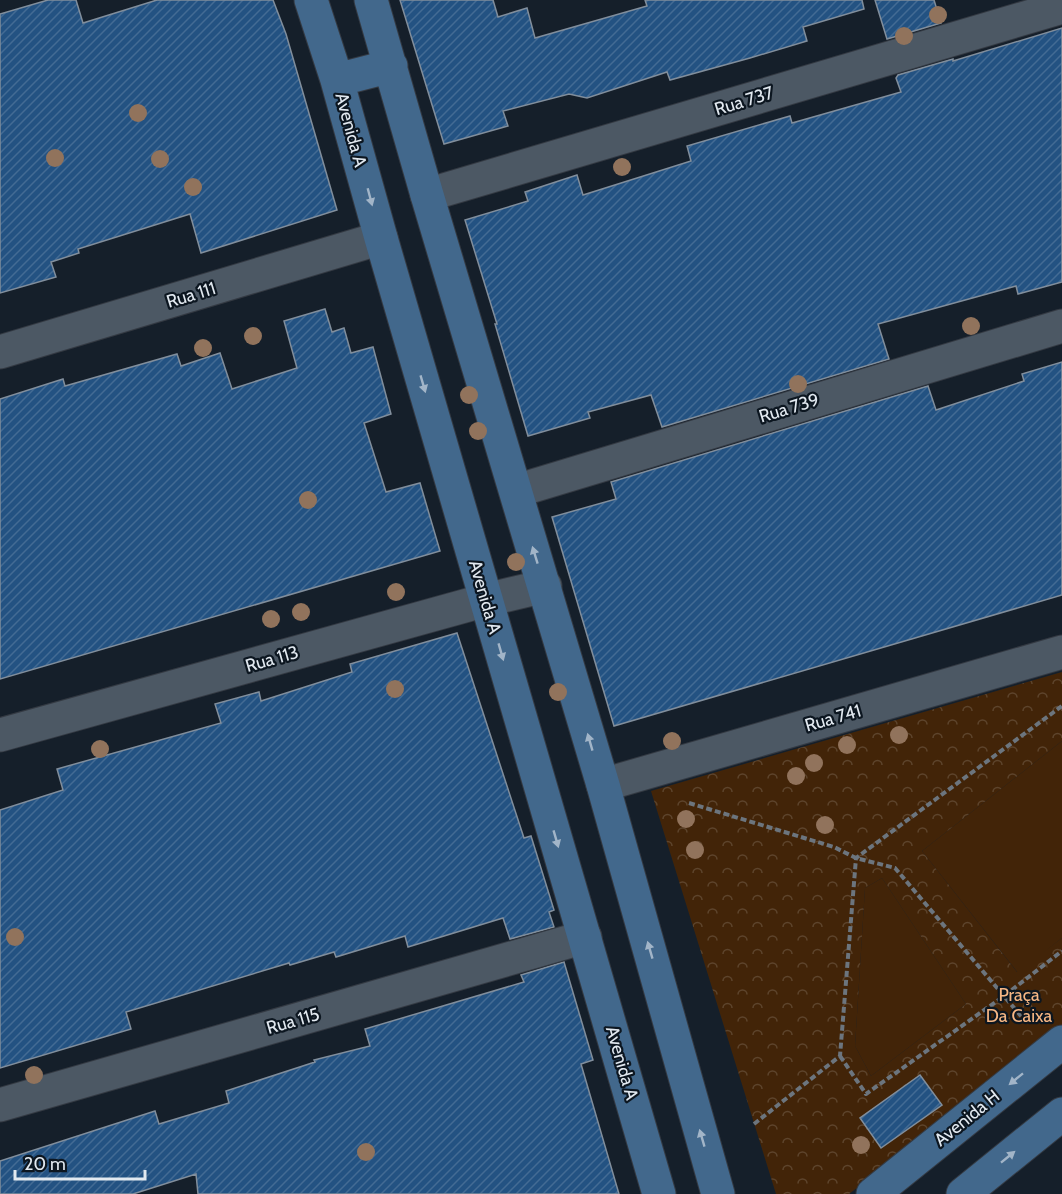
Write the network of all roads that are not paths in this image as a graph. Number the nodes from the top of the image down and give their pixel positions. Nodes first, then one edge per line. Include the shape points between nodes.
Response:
1 (311, 0) edge
2 (371, 0) edge
3 (1062, 6) edge
4 (391, 66) junction
5 (337, 80) junction
6 (427, 195) junction
7 (381, 238) junction
8 (1062, 326) edge
9 (0, 352) edge
10 (516, 491) junction
11 (544, 586) junction
12 (486, 600) junction
13 (1062, 652) edge
14 (0, 735) edge
15 (603, 785) junction
16 (585, 937) junction
17 (1062, 1042) edge
18 (0, 1106) edge
19 (1062, 1114) edge
20 (660, 1194) edge
21 (718, 1194) edge
22 (873, 1194) edge
23 (963, 1194) edge

1 - 5 street, Avenida A
2 - 4 street
3 - 6 street, Rua 737
4 - 5 street
4 - 6 street
5 -> 7 street, Avenida A
6 - 10 street
7 - 9 street, Rua 111
7 -> 12 street, Avenida A
8 - 10 street, Rua 739
11 -> 10 street
11 - 12 street, Rua 113
15 -> 11 street
12 - 14 street, Rua 113
12 -> 16 street, Avenida A
13 - 15 street, Rua 741
21 -> 15 street
16 - 18 street, Rua 115
16 - 20 street, Avenida A
17 -> 22 street, Avenida H
23 -> 19 street

